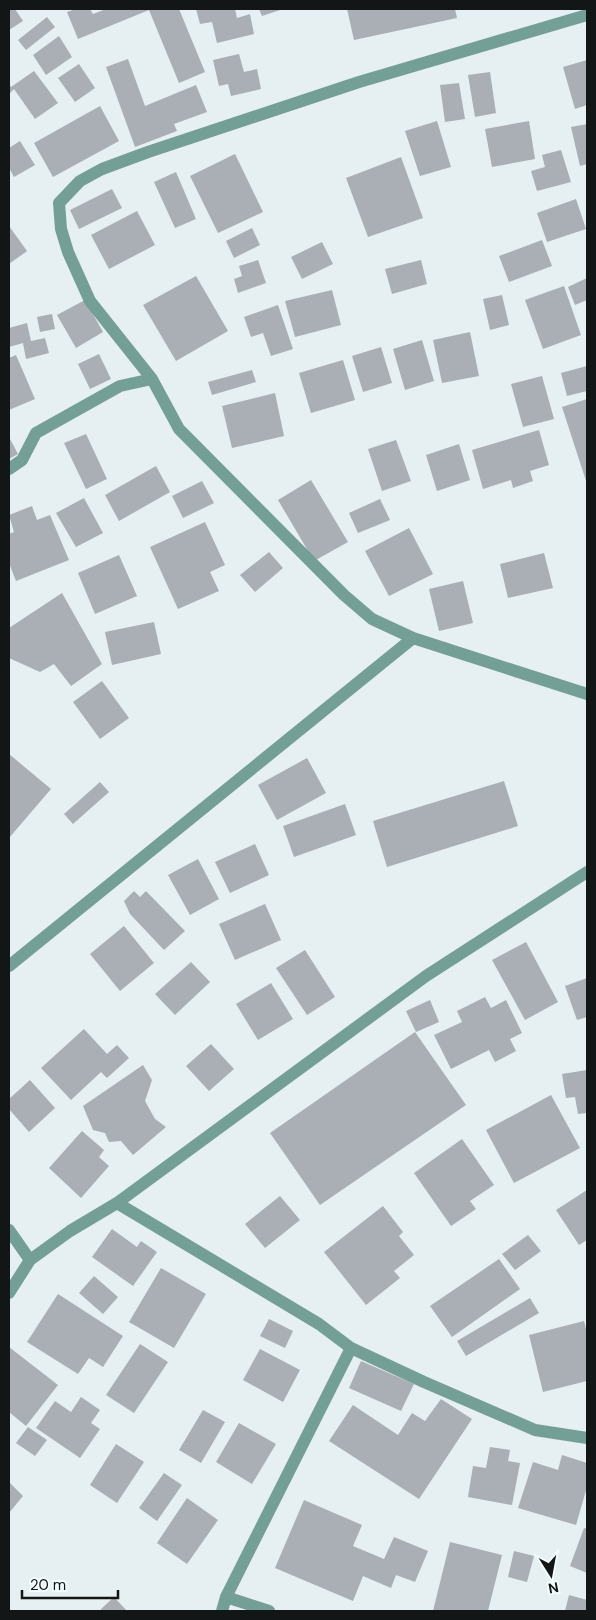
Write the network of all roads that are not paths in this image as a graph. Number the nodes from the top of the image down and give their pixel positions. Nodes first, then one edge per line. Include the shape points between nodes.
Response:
1 (587, 16) edge
2 (152, 379) junction
3 (9, 469) edge
4 (413, 638) junction
5 (587, 694) edge
6 (587, 872) edge
7 (9, 966) edge
8 (117, 1203) junction
9 (9, 1230) edge
10 (30, 1260) junction
11 (9, 1293) edge
12 (351, 1348) junction
13 (587, 1438) edge
14 (226, 1597) junction
15 (222, 1611) edge
16 (269, 1611) edge

1 - 2 street via 359,82 148,152 80,180 59,202 61,229 68,252 90,301
2 - 3 street via 120,386 36,433 22,460
2 - 4 street via 179,429 344,595 372,619
4 - 5 street
4 - 7 street
6 - 8 street via 426,976
8 - 10 street
8 - 12 street via 319,1324
9 - 10 street
10 - 11 street
12 - 13 street via 535,1430
12 - 14 street
14 - 15 street
14 - 16 street

